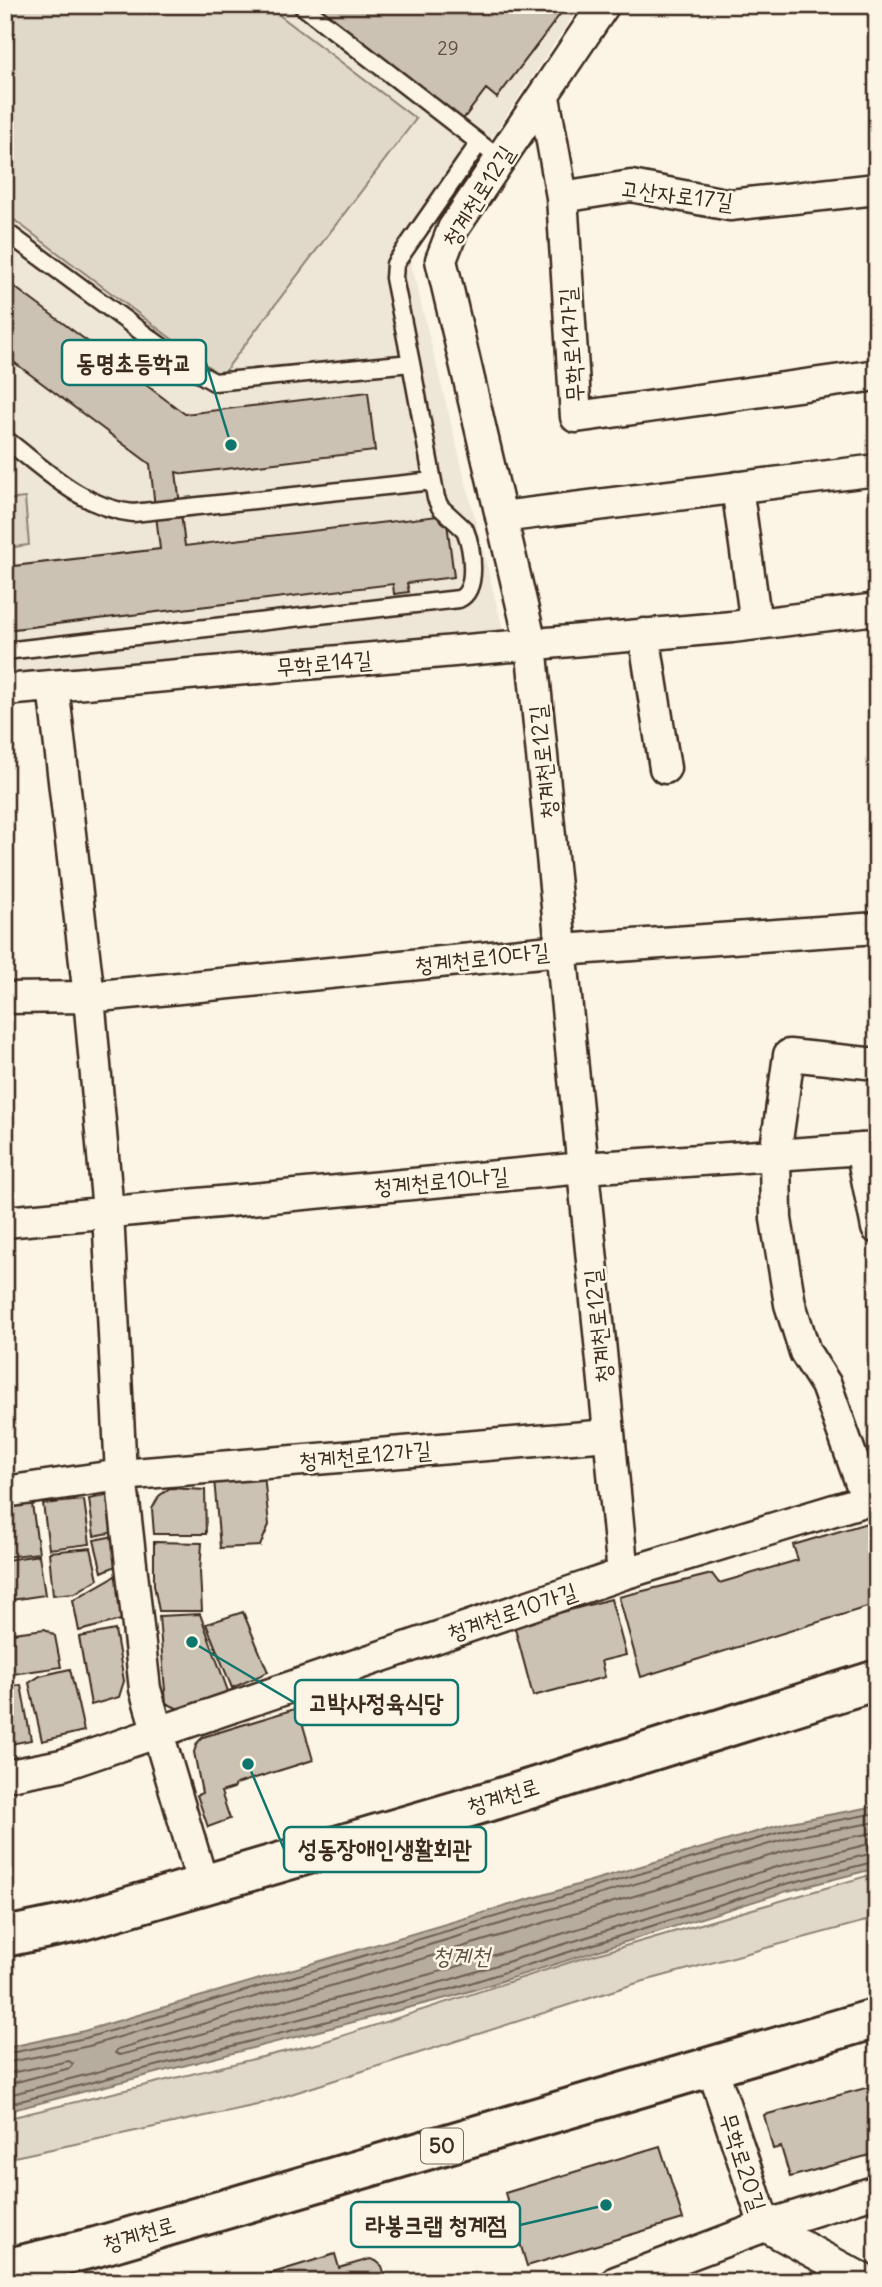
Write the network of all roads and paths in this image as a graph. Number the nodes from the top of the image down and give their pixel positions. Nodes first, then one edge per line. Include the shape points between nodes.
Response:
1 (301, 5) edge
2 (604, 5) edge
3 (544, 97) junction
4 (490, 151) junction
5 (877, 189) edge
6 (562, 197) junction
7 (5, 231) edge
8 (411, 363) junction
9 (877, 375) edge
10 (5, 439) edge
11 (877, 470) edge
12 (433, 481) junction
13 (737, 487) junction
14 (501, 517) junction
15 (877, 609) edge
16 (756, 624) junction
17 (643, 634) junction
18 (531, 645) junction
19 (5, 651) edge
20 (53, 687) junction
21 (5, 690) edge
22 (665, 768) dead end
23 (877, 928) edge
24 (561, 950) junction
25 (89, 997) junction
26 (5, 998) edge
27 (877, 1064) edge
28 (869, 1149) edge
29 (775, 1155) junction
30 (583, 1168) junction
31 (108, 1212) junction
32 (5, 1222) edge
33 (877, 1228) edge
34 (609, 1435) junction
35 (121, 1475) junction
36 (5, 1492) edge
37 (872, 1498) edge
38 (623, 1574) junction
39 (877, 1679) edge
40 (159, 1731) junction
41 (5, 1776) edge
42 (203, 1885) junction
43 (5, 1937) edge
44 (877, 2018) edge
45 (712, 2067) junction
46 (877, 2191) edge
47 (765, 2226) junction
48 (5, 2269) edge
49 (616, 2282) edge
50 (868, 2282) edge

1 - 4 lane
2 - 3 street, 청계천로12길
3 - 4 street, 청계천로12길
3 - 6 street, 무학로14가길
4 - 8 lane via 395,264
4 - 14 street, 청계천로12길 via 446,240 441,260
5 - 6 street, 고산자로17길 via 730,205 631,186
6 - 9 street, 무학로14가길 via 576,417
7 - 8 lane via 214,382
8 - 12 lane
10 - 12 lane via 83,498 113,511 133,513
11 - 13 street
12 - 19 lane via 440,507 468,538 471,581 468,592 459,599
13 - 14 street
13 - 16 street
14 - 18 street, 청계천로12길
15 - 16 street, 무학로14길
16 - 17 street, 무학로14길
17 - 18 street, 무학로14길
17 - 22 street
18 - 20 street, 무학로14길
18 - 24 street, 청계천로12길
20 - 21 street, 무학로14길
20 - 25 street
23 - 24 street, 청계천로10다길
24 - 25 street, 청계천로10다길
24 - 30 street, 청계천로12길
25 - 26 street, 청계천로10다길
25 - 31 street
27 - 29 street via 789,1055
28 - 29 street, 청계천로10나길
28 - 33 street
29 - 30 street, 청계천로10나길
29 - 37 street, 청계천로10가길 via 776,1219 790,1304 805,1352 826,1385
30 - 31 street, 청계천로10나길
30 - 34 street, 청계천로12길
31 - 32 street, 청계천로10나길
31 - 35 street
34 - 35 street, 청계천로12가길
34 - 38 street, 청계천로12길
35 - 36 street, 청계천로12가길
35 - 40 street via 145,1689
37 - 38 street, 청계천로10가길
38 - 40 street, 청계천로10가길
39 - 42 main road, 청계천로
40 - 41 street, 청계천로10가길 via 62,1765
40 - 42 street
42 - 43 main road, 청계천로 via 73,1923
44 - 45 main road, 청계천로 / 50
45 - 47 street, 무학로20길
45 - 48 main road, 청계천로 / 50 via 96,2247
46 - 47 street
47 - 49 street
47 - 50 street, 무학로20길

